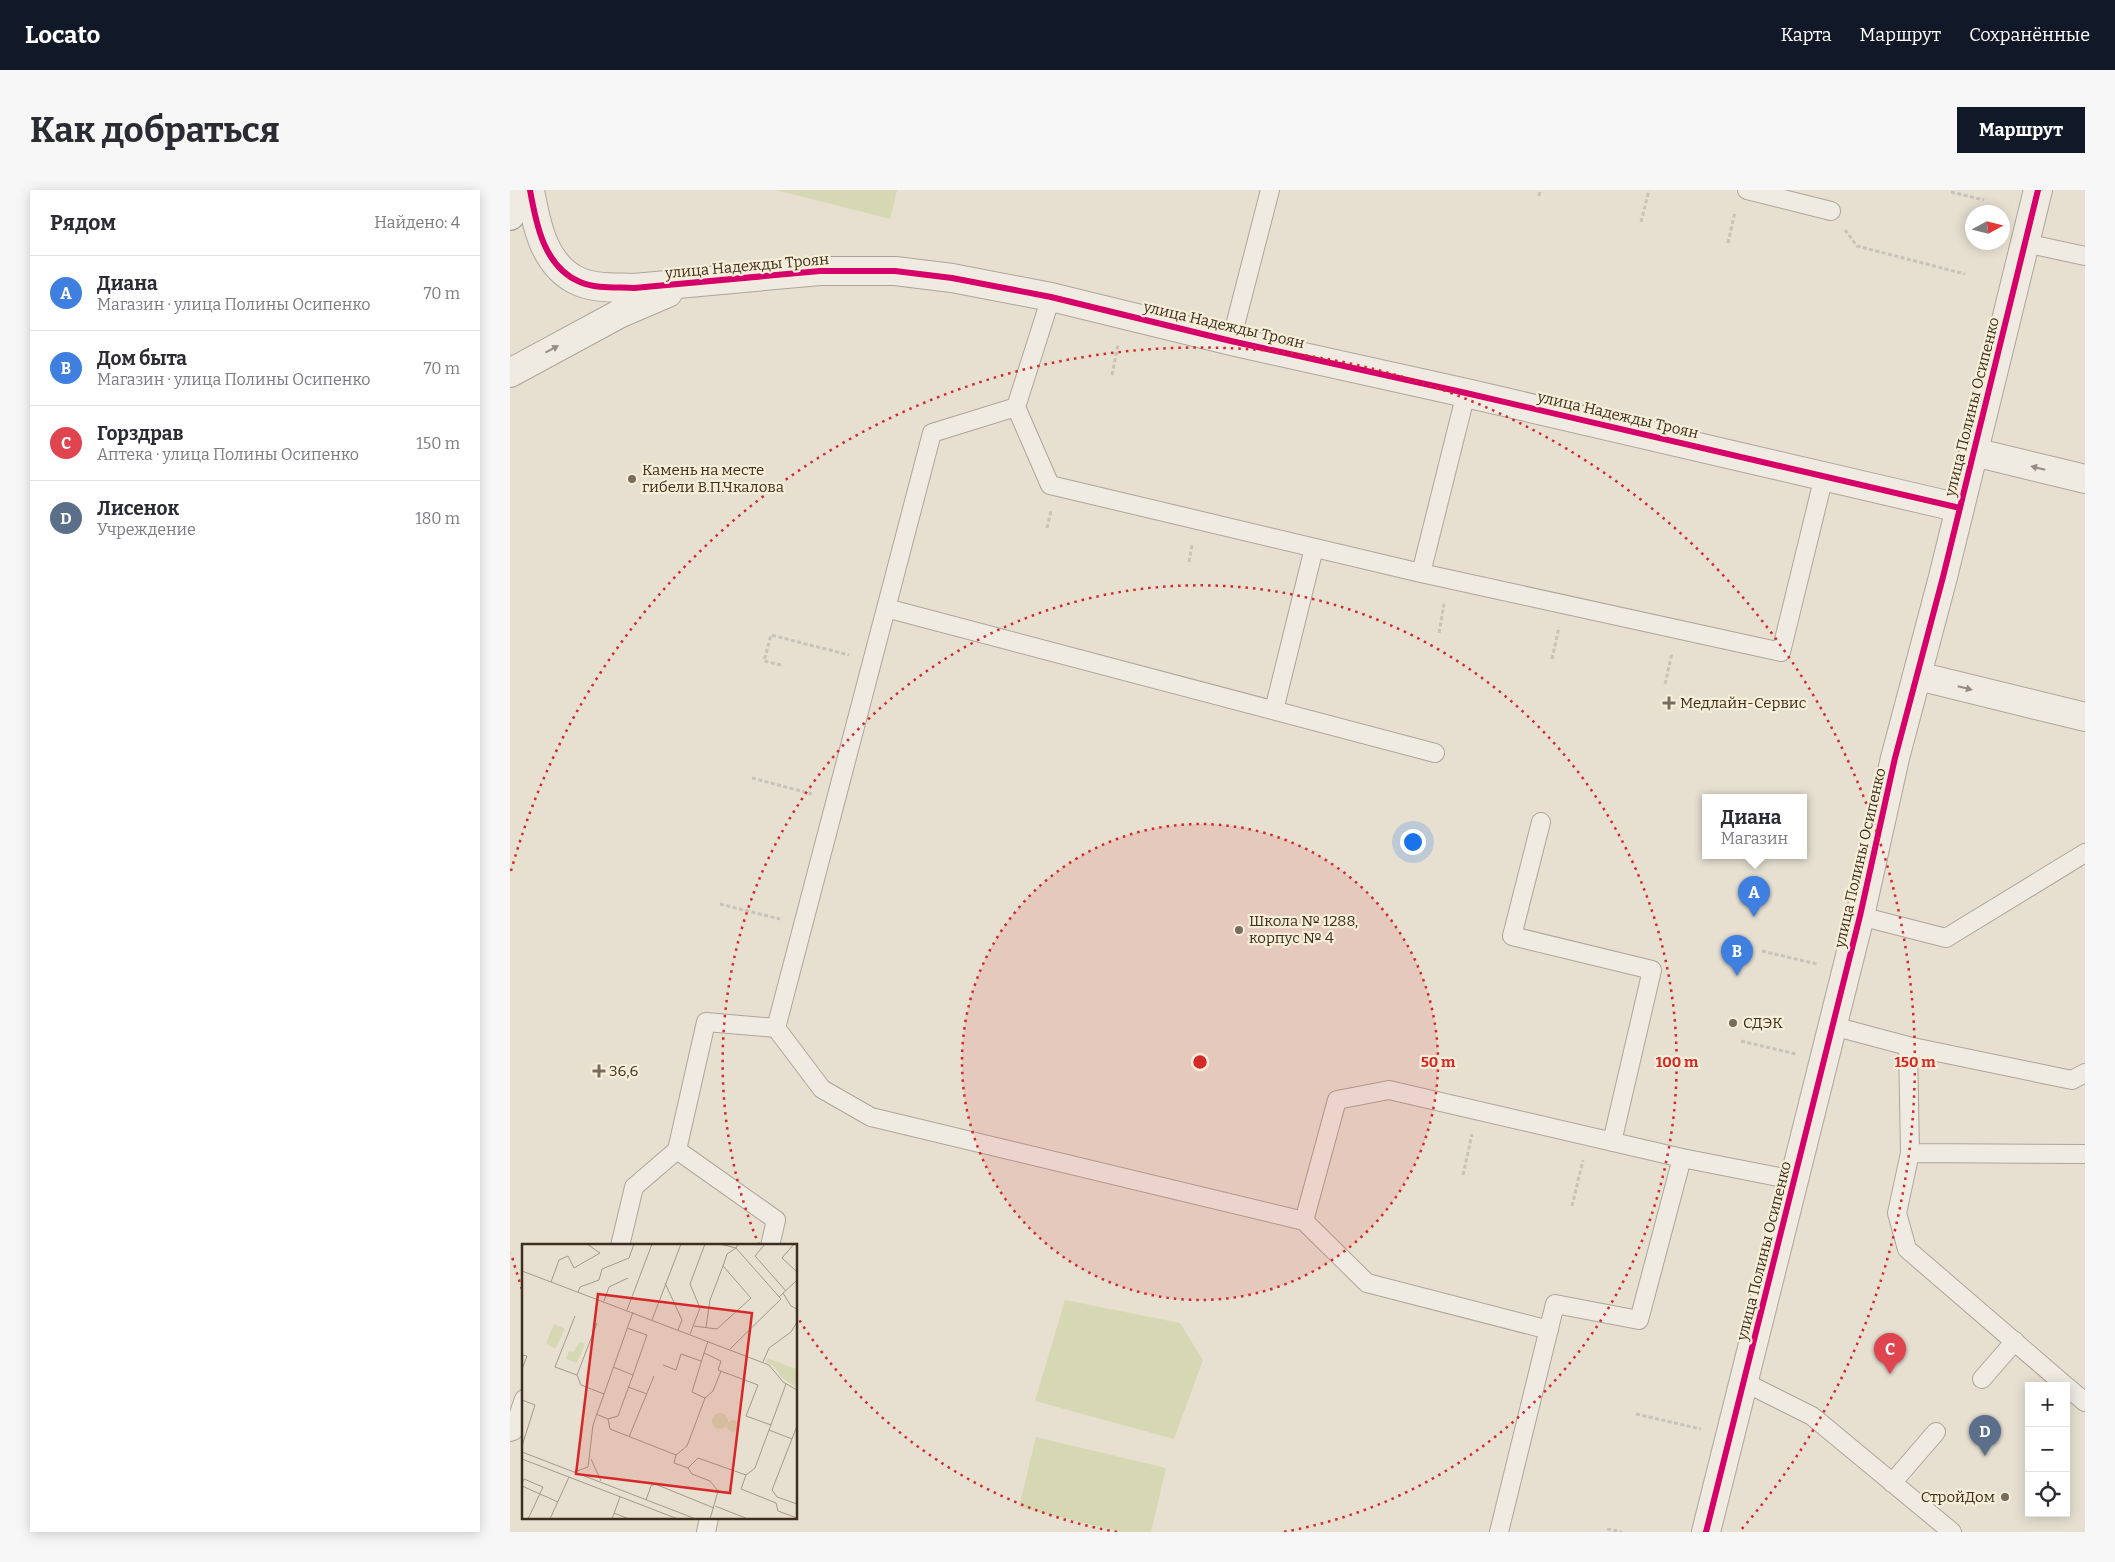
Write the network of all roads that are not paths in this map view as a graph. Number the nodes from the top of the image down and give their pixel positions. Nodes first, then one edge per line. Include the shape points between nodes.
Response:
1 (516, 190) edge
2 (530, 190) edge
3 (1270, 190) edge
4 (1747, 190) edge
5 (2038, 190) edge
6 (1831, 211) road end
7 (510, 216) edge
8 (2025, 242) junction
9 (2085, 256) edge
10 (696, 283) junction
11 (1051, 297) junction
12 (1231, 341) junction
13 (510, 373) edge
14 (1466, 393) junction
15 (1016, 407) junction
16 (1974, 452) junction
17 (1824, 476) junction
18 (2085, 479) edge
19 (1960, 508) junction
20 (1314, 548) junction
21 (1421, 573) junction
22 (886, 608) junction
23 (1918, 676) junction
24 (1274, 710) junction
25 (2085, 717) edge
26 (1435, 753) dead end
27 (1540, 822) dead end
28 (2085, 853) edge
29 (1860, 916) junction
30 (1832, 1026) junction
31 (776, 1028) junction
32 (1908, 1046) junction
33 (2085, 1073) edge
34 (1612, 1142) junction
35 (677, 1150) junction
36 (1910, 1152) junction
37 (2085, 1154) edge
38 (1682, 1158) junction
39 (1794, 1180) junction
40 (1304, 1220) junction
41 (620, 1244) edge
42 (770, 1244) edge
43 (1549, 1330) junction
44 (2015, 1341) junction
45 (1982, 1379) dead end
46 (1744, 1382) junction
47 (2061, 1382) edge
48 (2070, 1389) edge
49 (2085, 1402) edge
50 (522, 1405) edge
51 (510, 1432) edge
52 (1936, 1432) dead end
53 (1892, 1483) junction
54 (1499, 1532) edge
55 (1706, 1532) edge
56 (1952, 1532) edge

1 - 7 street
2 - 10 street, улица Надежды Троян via 534,216 547,251 561,271 581,282 606,286 634,288
3 - 12 lane
4 - 6 lane
5 - 8 street, улица Полины Осипенко
8 - 9 lane
8 - 16 street, улица Полины Осипенко
10 - 11 street, улица Надежды Троян via 820,271 895,271
13 -> 10 street, улица Надежды Троян via 619,314
11 - 12 street, улица Надежды Троян
11 - 15 lane
12 - 14 street, улица Надежды Троян
14 - 17 street, улица Надежды Троян
14 - 21 lane
15 - 20 lane via 1050,485
15 - 22 lane via 932,434
18 -> 16 street
16 - 19 street, улица Полины Осипенко
17 - 19 street, улица Надежды Троян
17 - 21 lane via 1781,652
19 - 23 street, улица Полины Осипенко
20 - 21 lane
20 - 24 lane
22 - 24 lane
22 - 31 lane
23 -> 25 street
23 - 29 street, улица Полины Осипенко via 1895,758
24 - 26 lane
27 - 34 lane via 1512,936 1652,970
28 - 29 lane via 1946,938
29 - 30 street, улица Полины Осипенко
30 - 32 lane
30 - 39 street, улица Полины Осипенко
31 - 35 lane via 706,1022
31 - 40 lane via 822,1089 871,1117
32 - 33 lane via 2072,1080
32 - 36 lane
34 - 38 lane
34 - 40 lane via 1389,1090 1337,1100
35 - 41 lane via 634,1187
35 - 42 lane via 776,1220
36 - 37 lane
36 - 44 lane via 1897,1213 1908,1249
38 - 39 lane
38 - 43 lane via 1638,1320 1555,1304
39 - 46 street, улица Полины Осипенко
40 - 43 lane via 1367,1283
43 - 54 lane
44 - 45 lane
44 - 47 lane
46 - 53 lane via 1812,1416
46 - 55 street, улица Полины Осипенко
48 - 49 lane
50 - 51 lane
52 - 53 lane
53 - 56 lane

